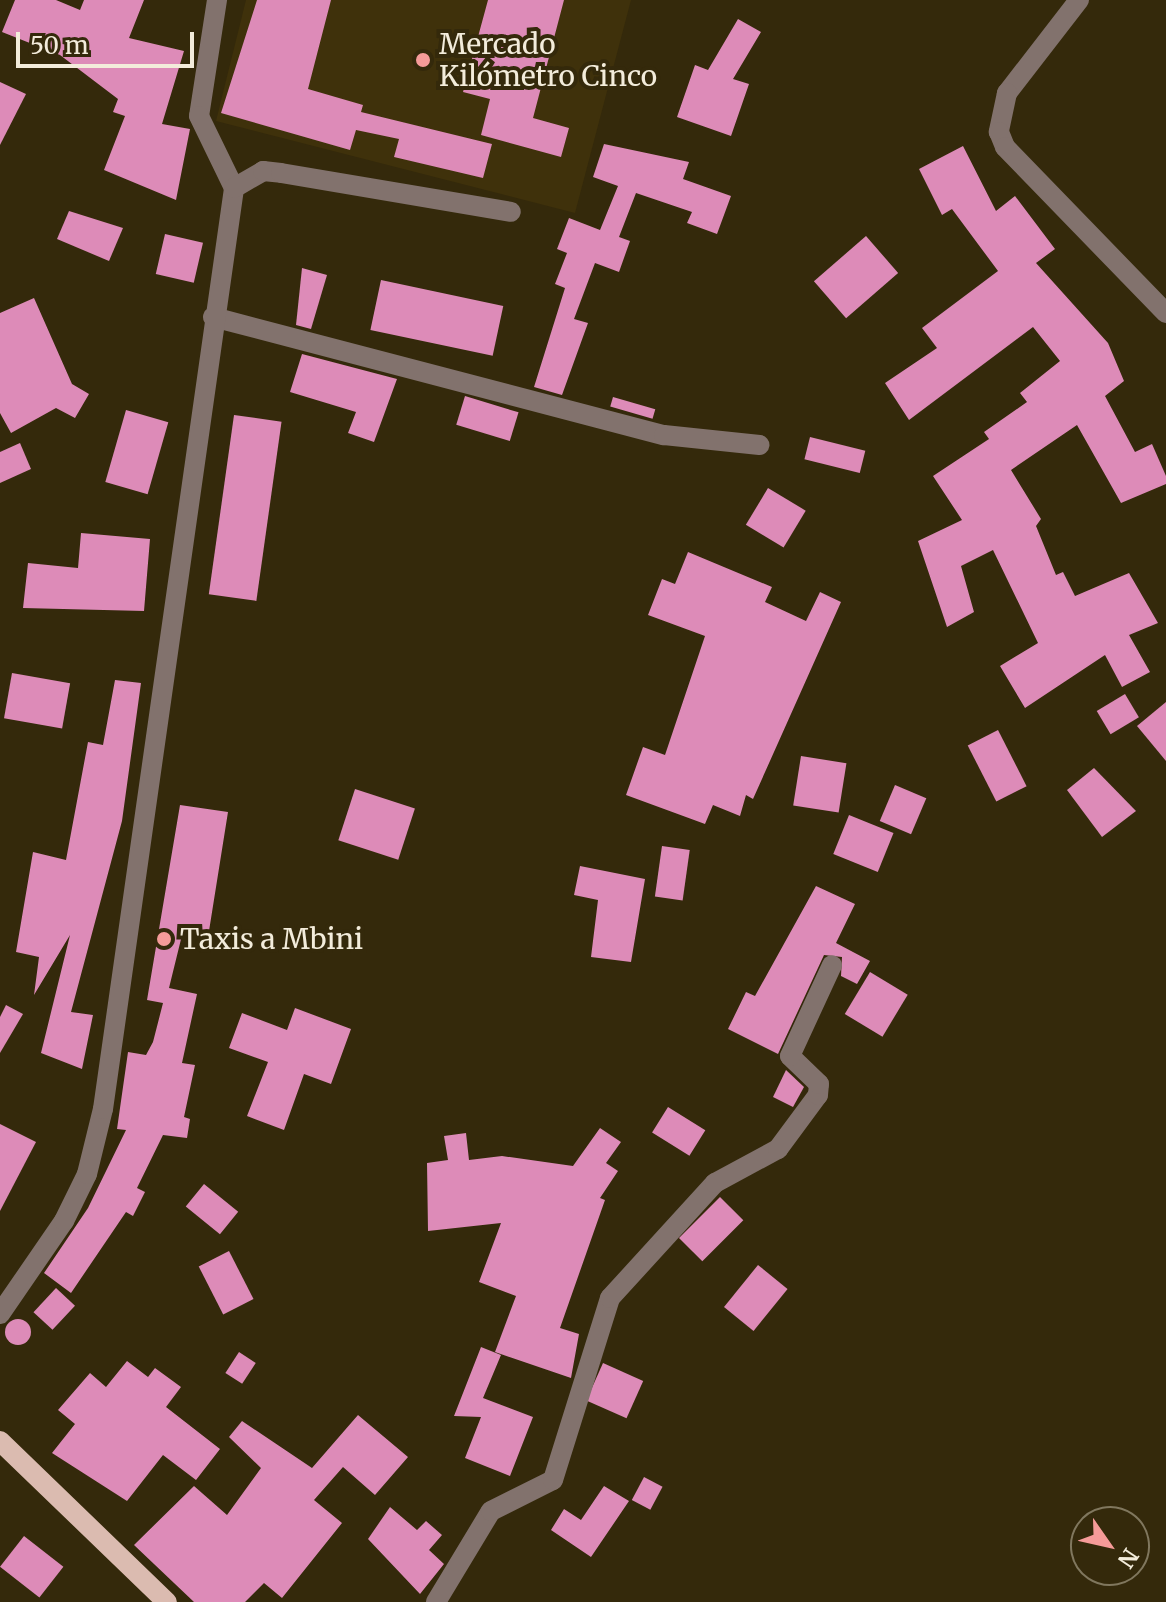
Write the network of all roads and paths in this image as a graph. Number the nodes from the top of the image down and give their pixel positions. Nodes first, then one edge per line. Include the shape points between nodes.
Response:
1 (217, 0) edge
2 (1079, 0) edge
3 (234, 188) junction
4 (511, 212) dead end
5 (1166, 313) edge
6 (213, 317) junction
7 (759, 445) dead end
8 (832, 965) dead end
9 (0, 1314) edge
10 (0, 1441) edge
11 (161, 1600) edge
12 (436, 1602) edge

1 - 3 street via 199,116
2 - 5 street via 1007,93 999,132 1005,147
3 - 4 street via 272,172
3 - 6 street
6 - 7 street via 664,435
6 - 9 street via 103,1109 87,1174 64,1221
8 - 12 street via 790,1056 819,1084 818,1095 778,1149 715,1183 610,1298 553,1480 491,1511
10 - 11 main road

